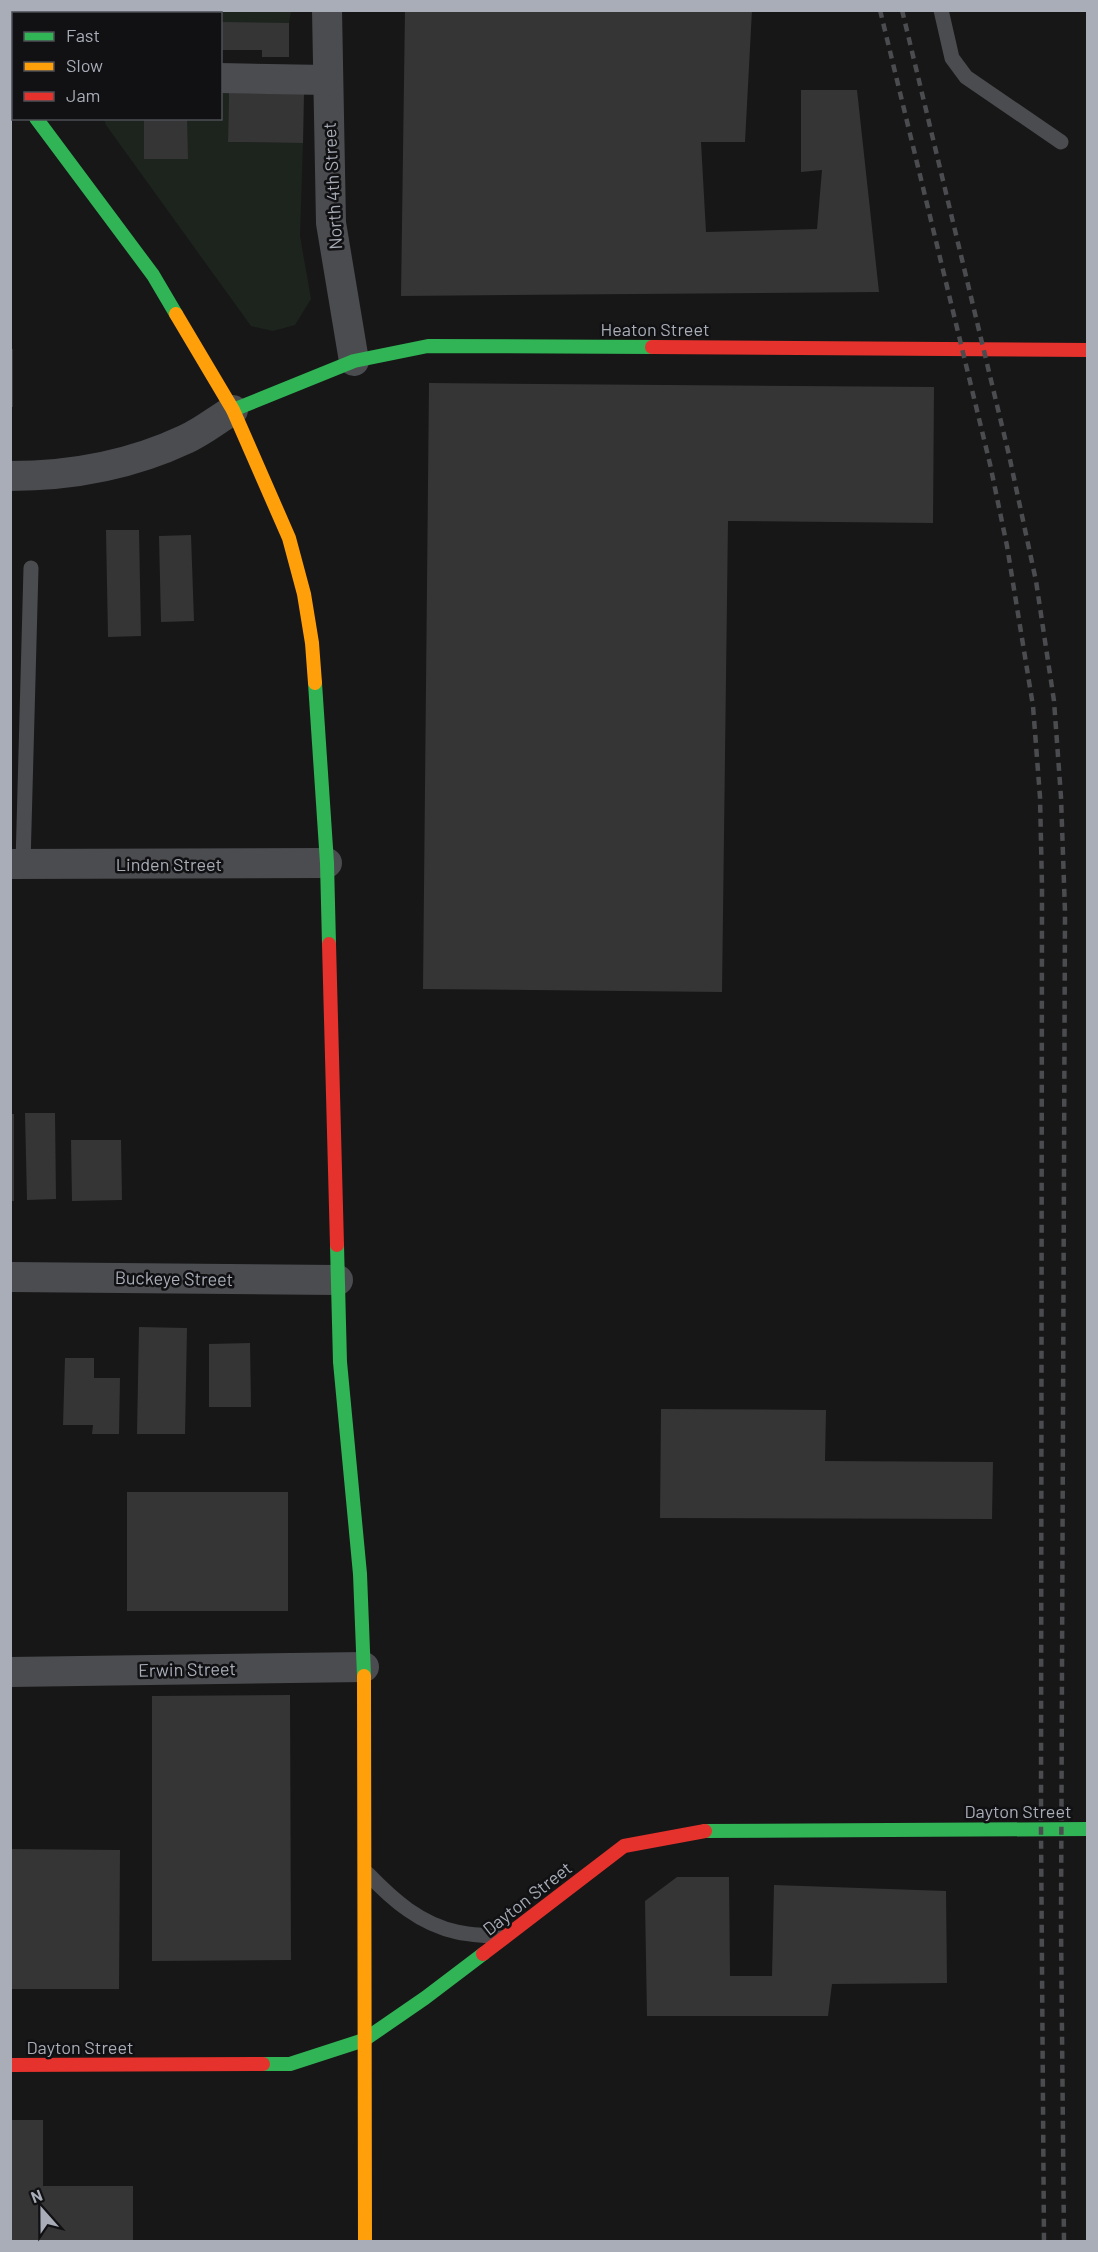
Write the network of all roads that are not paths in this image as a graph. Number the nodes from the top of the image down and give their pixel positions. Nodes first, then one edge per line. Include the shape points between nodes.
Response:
1 (327, 10) edge
2 (941, 10) edge
3 (222, 78) edge
4 (327, 80) junction
5 (37, 120) edge
6 (1061, 142) dead end
7 (1088, 350) edge
8 (354, 361) junction
9 (233, 410) junction
10 (10, 476) edge
11 (32, 568) dead end
12 (327, 863) junction
13 (17, 864) edge
14 (10, 1277) edge
15 (338, 1280) junction
16 (364, 1667) junction
17 (10, 1672) edge
18 (1088, 1829) edge
19 (364, 1869) junction
20 (505, 1937) junction
21 (364, 2040) junction
22 (10, 2065) edge
23 (364, 2241) edge

1 - 4 street, North 4th Street
2 - 6 lane via 952,58 966,77
3 - 4 street
4 - 8 street, North 4th Street via 331,223
5 - 9 main road via 153,275
7 - 8 main road, Heaton Street via 428,346
8 - 9 main road, Heaton Street
9 - 10 street via 187,439 128,461 87,471
9 - 12 main road via 289,538 304,594 312,643
11 - 13 lane
12 - 13 street, Linden Street
12 - 15 main road
14 - 15 street, Buckeye Street
15 - 16 main road via 340,1362 360,1574
16 - 17 street, Erwin Street
16 - 19 main road
18 - 20 main road, Dayton Street via 707,1831 634,1844 624,1846
19 - 20 lane via 396,1902 428,1922 456,1932
19 - 21 main road
20 - 21 main road, Dayton Street
21 - 22 main road, Dayton Street via 290,2064
21 - 23 main road

